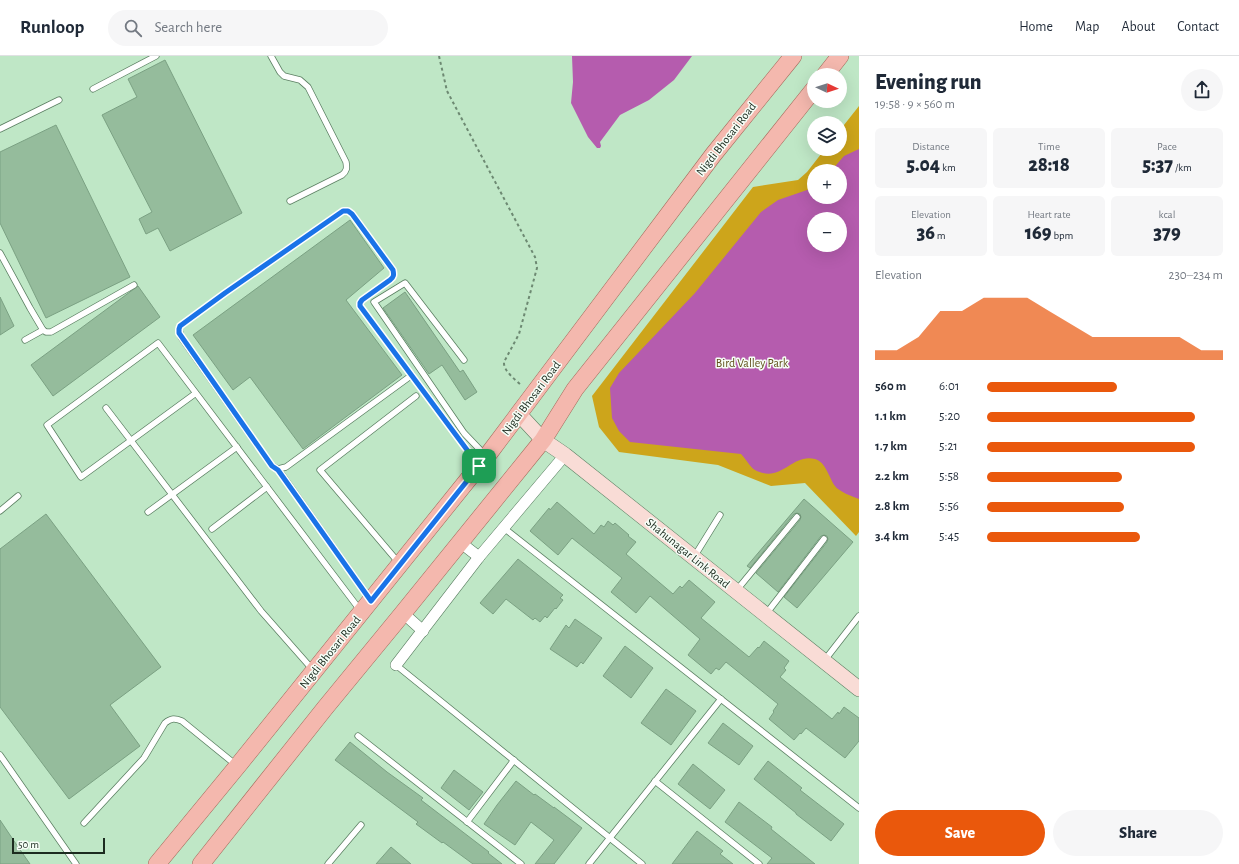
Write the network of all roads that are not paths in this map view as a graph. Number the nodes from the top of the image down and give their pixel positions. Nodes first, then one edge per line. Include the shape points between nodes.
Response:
1 (156, 56) edge
2 (272, 56) edge
3 (793, 56) edge
4 (840, 56) edge
5 (831, 68) edge
6 (93, 89) dead end
7 (807, 98) edge
8 (59, 100) dead end
9 (0, 129) edge
10 (290, 201) dead end
11 (0, 253) edge
12 (134, 285) dead end
13 (43, 330) junction
14 (25, 340) dead end
15 (464, 360) dead end
16 (412, 375) junction
17 (196, 393) junction
18 (416, 396) dead end
19 (106, 408) dead end
20 (519, 414) junction
21 (543, 440) junction
22 (130, 441) junction
23 (237, 447) junction
24 (565, 455) junction
25 (483, 461) junction
26 (278, 470) junction
27 (267, 487) junction
28 (172, 495) junction
29 (18, 496) dead end
30 (0, 511) edge
31 (148, 512) dead end
32 (720, 514) dead end
33 (797, 517) dead end
34 (504, 528) junction
35 (212, 529) dead end
36 (824, 539) dead end
37 (461, 543) junction
38 (479, 557) junction
39 (694, 558) junction
40 (400, 565) junction
41 (736, 591) junction
42 (366, 607) junction
43 (403, 613) junction
44 (766, 615) junction
45 (859, 616) edge
46 (423, 630) junction
47 (824, 661) junction
48 (396, 665) joint
49 (314, 671) junction
50 (859, 689) edge
51 (721, 699) junction
52 (358, 736) dead end
53 (0, 754) edge
54 (514, 760) junction
55 (238, 766) junction
56 (655, 781) junction
57 (859, 808) edge
58 (467, 822) junction
59 (84, 823) dead end
60 (361, 825) dead end
61 (610, 838) junction
62 (76, 864) edge
63 (157, 864) edge
64 (201, 864) edge
65 (328, 864) edge
66 (521, 864) edge
67 (589, 864) edge
68 (642, 864) edge
69 (759, 864) edge

1 - 6 lane
2 - 10 lane via 284,76 300,80 308,87 347,166 346,172 342,175
3 - 20 main road, Nigdi Bhosari Road via 713,155
4 - 5 main road
7 - 21 main road via 575,389
8 - 9 lane
11 - 13 lane
12 - 13 lane via 51,332
13 - 14 lane
15 - 25 lane via 405,283 374,302
16 - 25 lane
16 - 26 lane via 286,467
16 - 26 lane via 360,306 362,300 393,277 393,270 352,214 343,211 225,293 179,329 181,337 272,466
17 - 22 lane
17 - 22 lane via 158,343 47,425 81,477
17 - 23 lane
18 - 40 lane via 320,470
19 - 22 lane
20 - 21 street, Shahunagar Link Road
20 - 25 main road, Nigdi Bhosari Road
21 - 24 street, Shahunagar Link Road
21 - 37 main road
22 - 28 lane
23 - 27 lane
23 - 28 lane
24 - 34 street
24 - 39 street, Shahunagar Link Road
25 - 40 main road, Nigdi Bhosari Road
26 - 42 lane
27 - 35 lane
27 - 42 lane
28 - 31 lane
28 - 49 lane via 260,611
29 - 30 lane
32 - 39 lane
33 - 41 lane
34 - 38 street
34 - 51 lane
36 - 44 lane
37 - 38 street
37 - 43 main road
38 - 46 street
39 - 41 street, Shahunagar Link Road
40 - 42 main road, Nigdi Bhosari Road
41 - 44 street, Shahunagar Link Road
42 - 49 main road, Nigdi Bhosari Road
43 - 46 street
43 - 64 main road
44 - 47 street, Shahunagar Link Road
45 - 47 lane
46 - 48 street
47 - 50 street, Shahunagar Link Road
48 - 54 lane
49 - 55 main road, Nigdi Bhosari Road
51 - 56 lane
51 - 57 lane
52 - 58 lane
53 - 62 lane
54 - 58 lane
54 - 61 lane
55 - 59 lane via 182,721 169,719 144,758
55 - 63 main road, Nigdi Bhosari Road
56 - 61 lane
56 - 69 lane
58 - 66 lane
60 - 65 lane
61 - 67 lane
61 - 68 lane

